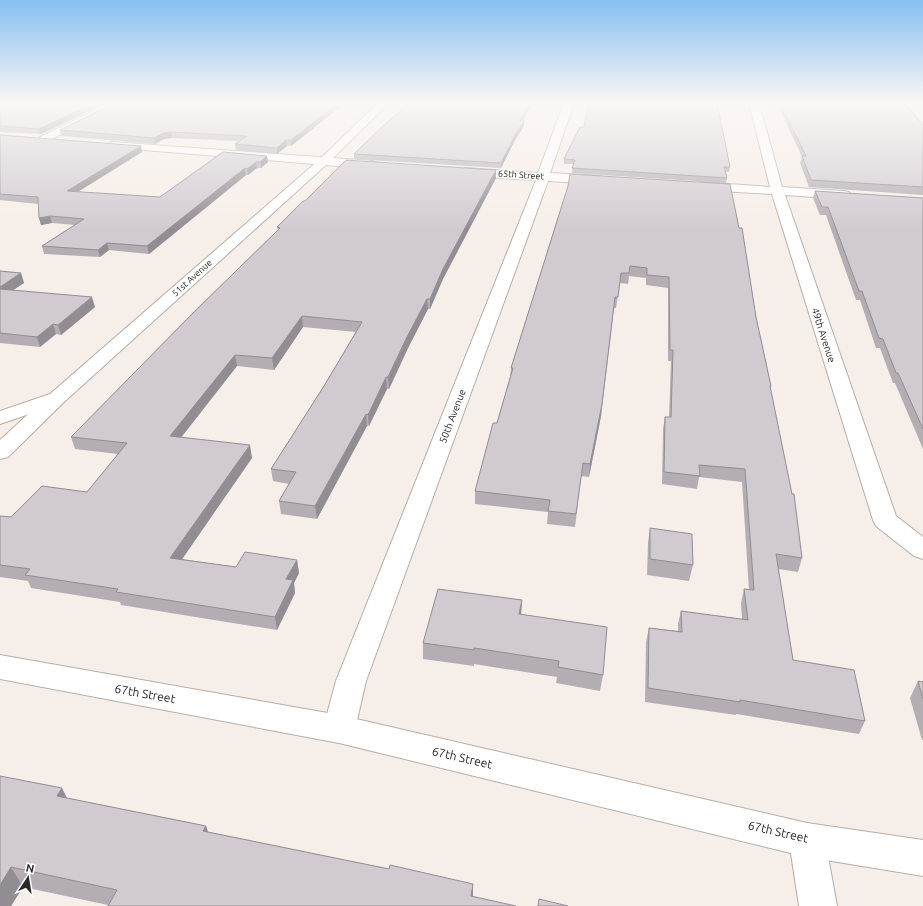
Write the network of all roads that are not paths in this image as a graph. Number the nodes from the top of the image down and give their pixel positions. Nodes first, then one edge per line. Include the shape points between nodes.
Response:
1 (114, 145) edge
2 (340, 145) edge
3 (554, 145) edge
4 (765, 145) edge
5 (323, 162) junction
6 (386, 166) edge
7 (457, 171) edge
8 (543, 177) junction
9 (613, 181) edge
10 (691, 186) edge
11 (777, 190) junction
12 (854, 196) edge
13 (57, 398) junction
14 (0, 418) edge
15 (0, 452) edge
16 (923, 550) edge
17 (0, 667) edge
18 (339, 729) junction
19 (807, 840) junction
20 (923, 858) edge
21 (818, 906) edge

1 - 5 street
2 - 5 street, 51st Avenue
3 - 8 street, 50th Avenue
4 - 11 street, 49th Avenue
5 - 6 street
5 - 13 street, 51st Avenue
7 - 8 street, 65th Street
8 - 9 street, 65th Street
8 - 18 street, 50th Avenue via 351,681
10 - 11 street
11 - 12 street
11 - 16 street, 49th Avenue via 885,520
13 - 14 street
13 - 15 street, 51st Avenue
17 - 18 street, 67th Street
18 - 19 street, 67th Street
19 - 20 street, 67th Street
19 - 21 street

